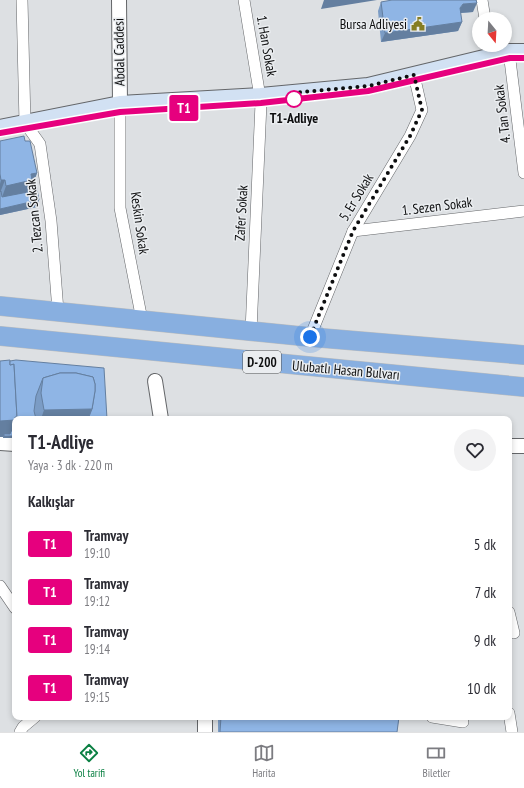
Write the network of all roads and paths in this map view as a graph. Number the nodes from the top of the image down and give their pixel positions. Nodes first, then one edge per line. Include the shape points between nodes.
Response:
1 (22, 0) edge
2 (119, 0) edge
3 (244, 0) edge
4 (482, 0) edge
5 (484, 12) edge
6 (487, 52) edge
7 (517, 52) edge
8 (414, 75) junction
9 (261, 96) junction
10 (120, 104) junction
11 (25, 123) junction
12 (0, 128) edge
13 (524, 173) edge
14 (524, 211) edge
15 (353, 231) junction
16 (0, 306) edge
17 (58, 312) junction
18 (142, 320) junction
19 (251, 331) junction
20 (0, 336) edge
21 (310, 337) junction
22 (524, 355) edge
23 (155, 381) dead end
24 (524, 387) edge
25 (161, 416) edge
26 (0, 443) edge
27 (12, 444) edge
28 (512, 446) edge
29 (524, 446) edge
30 (0, 586) edge
31 (12, 604) edge
32 (512, 621) edge
33 (516, 633) edge
34 (31, 720) edge
35 (205, 720) edge
36 (445, 720) edge
37 (510, 720) edge
38 (462, 724) edge
39 (20, 732) edge
40 (205, 732) edge
41 (512, 732) edge

1 - 11 street
2 - 10 street, Abdal Caddesi
3 - 9 street, 1. Han Sokak
4 - 5 street
6 - 8 main road
7 - 13 street, 4. Tan Sokak
8 - 9 main road via 368,86
8 - 15 street, 5. Er Sokak via 422,110 410,136
9 - 10 main road
9 - 19 street, Zafer Sokak
10 - 11 main road
10 - 18 street, Keskin Sokak via 120,208
11 - 12 main road
11 - 17 street, 2. Tezcan Sokak via 40,144 51,221
14 - 15 street, 1. Sezen Sokak
15 - 21 street, 5. Er Sokak
16 - 17 highway, Ulubatlı Hasan Bulvarı / D-200
17 - 18 highway, Ulubatlı Hasan Bulvarı / D-200
18 - 19 highway, Ulubatlı Hasan Bulvarı / D-200
19 - 21 highway, Ulubatlı Hasan Bulvarı / D-200
20 - 24 highway, Ulubatlı Hasan Bulvarı / D-200
21 - 22 highway, Ulubatlı Hasan Bulvarı / D-200
23 - 25 street
26 - 27 street
28 - 29 street
30 - 31 street
32 - 33 street
34 - 39 street
35 - 40 street
36 - 38 street
37 - 41 street

